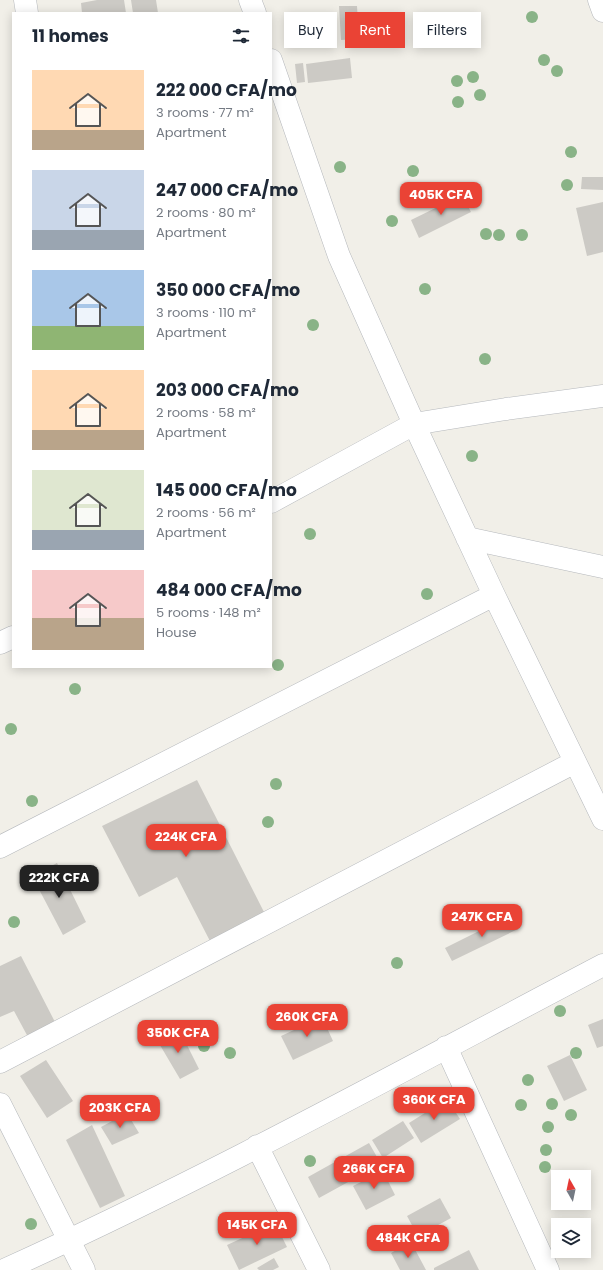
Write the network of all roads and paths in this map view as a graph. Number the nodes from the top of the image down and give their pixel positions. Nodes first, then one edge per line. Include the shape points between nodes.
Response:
1 (25, 0) edge
2 (250, 0) edge
3 (599, 0) edge
4 (603, 11) edge
5 (27, 12) edge
6 (255, 12) edge
7 (272, 63) edge
8 (603, 396) edge
9 (414, 424) junction
10 (272, 501) edge
11 (467, 538) junction
12 (603, 567) edge
13 (494, 595) junction
14 (12, 637) edge
15 (0, 643) edge
16 (576, 762) junction
17 (603, 820) edge
18 (0, 847) edge
19 (603, 965) edge
20 (446, 1047) junction
21 (0, 1062) edge
22 (0, 1104) edge
23 (257, 1146) junction
24 (69, 1240) junction
25 (4, 1270) edge
26 (84, 1270) edge
27 (318, 1270) edge
28 (548, 1270) edge

1 - 5 street
2 - 6 street
3 - 4 street
7 - 9 street via 339,256
8 - 9 street
9 - 10 street
9 - 11 street
11 - 12 street
11 - 13 street
13 - 16 street
13 - 18 street
14 - 15 street
16 - 17 street
16 - 21 street
19 - 20 street
20 - 23 street
20 - 28 street
22 - 24 street
23 - 24 street
23 - 27 street
24 - 25 street
24 - 26 street

